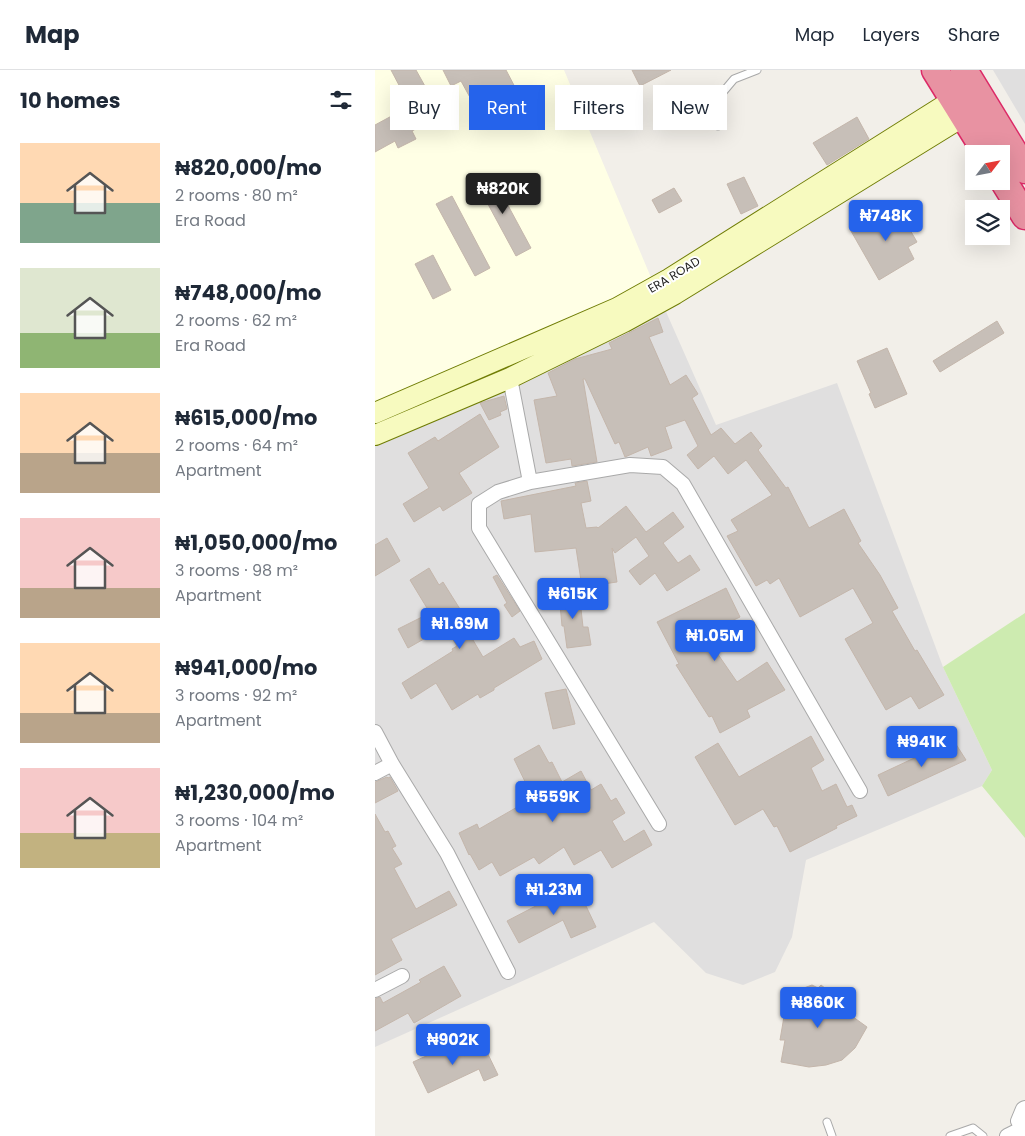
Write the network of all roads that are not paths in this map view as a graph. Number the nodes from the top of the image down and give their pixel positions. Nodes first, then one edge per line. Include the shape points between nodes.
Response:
1 (757, 70) edge
2 (935, 70) edge
3 (964, 70) edge
4 (727, 87) edge
5 (958, 108) junction
6 (981, 145) edge
7 (1025, 170) edge
8 (1009, 190) edge
9 (1025, 216) edge
10 (509, 378) junction
11 (375, 413) edge
12 (375, 435) edge
13 (530, 482) junction
14 (375, 732) edge
15 (392, 764) junction
16 (375, 773) edge
17 (860, 792) dead end
18 (659, 824) dead end
19 (508, 972) dead end
20 (402, 976) dead end
21 (375, 990) edge
22 (1025, 1108) edge
23 (827, 1122) dead end
24 (1023, 1131) edge
25 (833, 1136) edge
26 (950, 1136) edge
27 (983, 1136) edge
28 (1007, 1136) edge

1 - 4 lane via 734,78
2 - 5 highway
3 - 7 highway
5 - 6 highway
5 - 10 main road via 675,294
5 - 11 main road, ERA ROAD via 617,308
8 - 9 highway
10 - 12 main road
10 - 13 street
13 - 17 street via 630,465 663,467 683,484
13 - 18 street via 498,492 479,504 479,528
14 - 15 street
15 - 16 street
15 - 19 street via 447,853
20 - 21 street
22 - 24 street via 1018,1121
23 - 25 lane
24 - 28 street
26 - 27 lane via 973,1128

